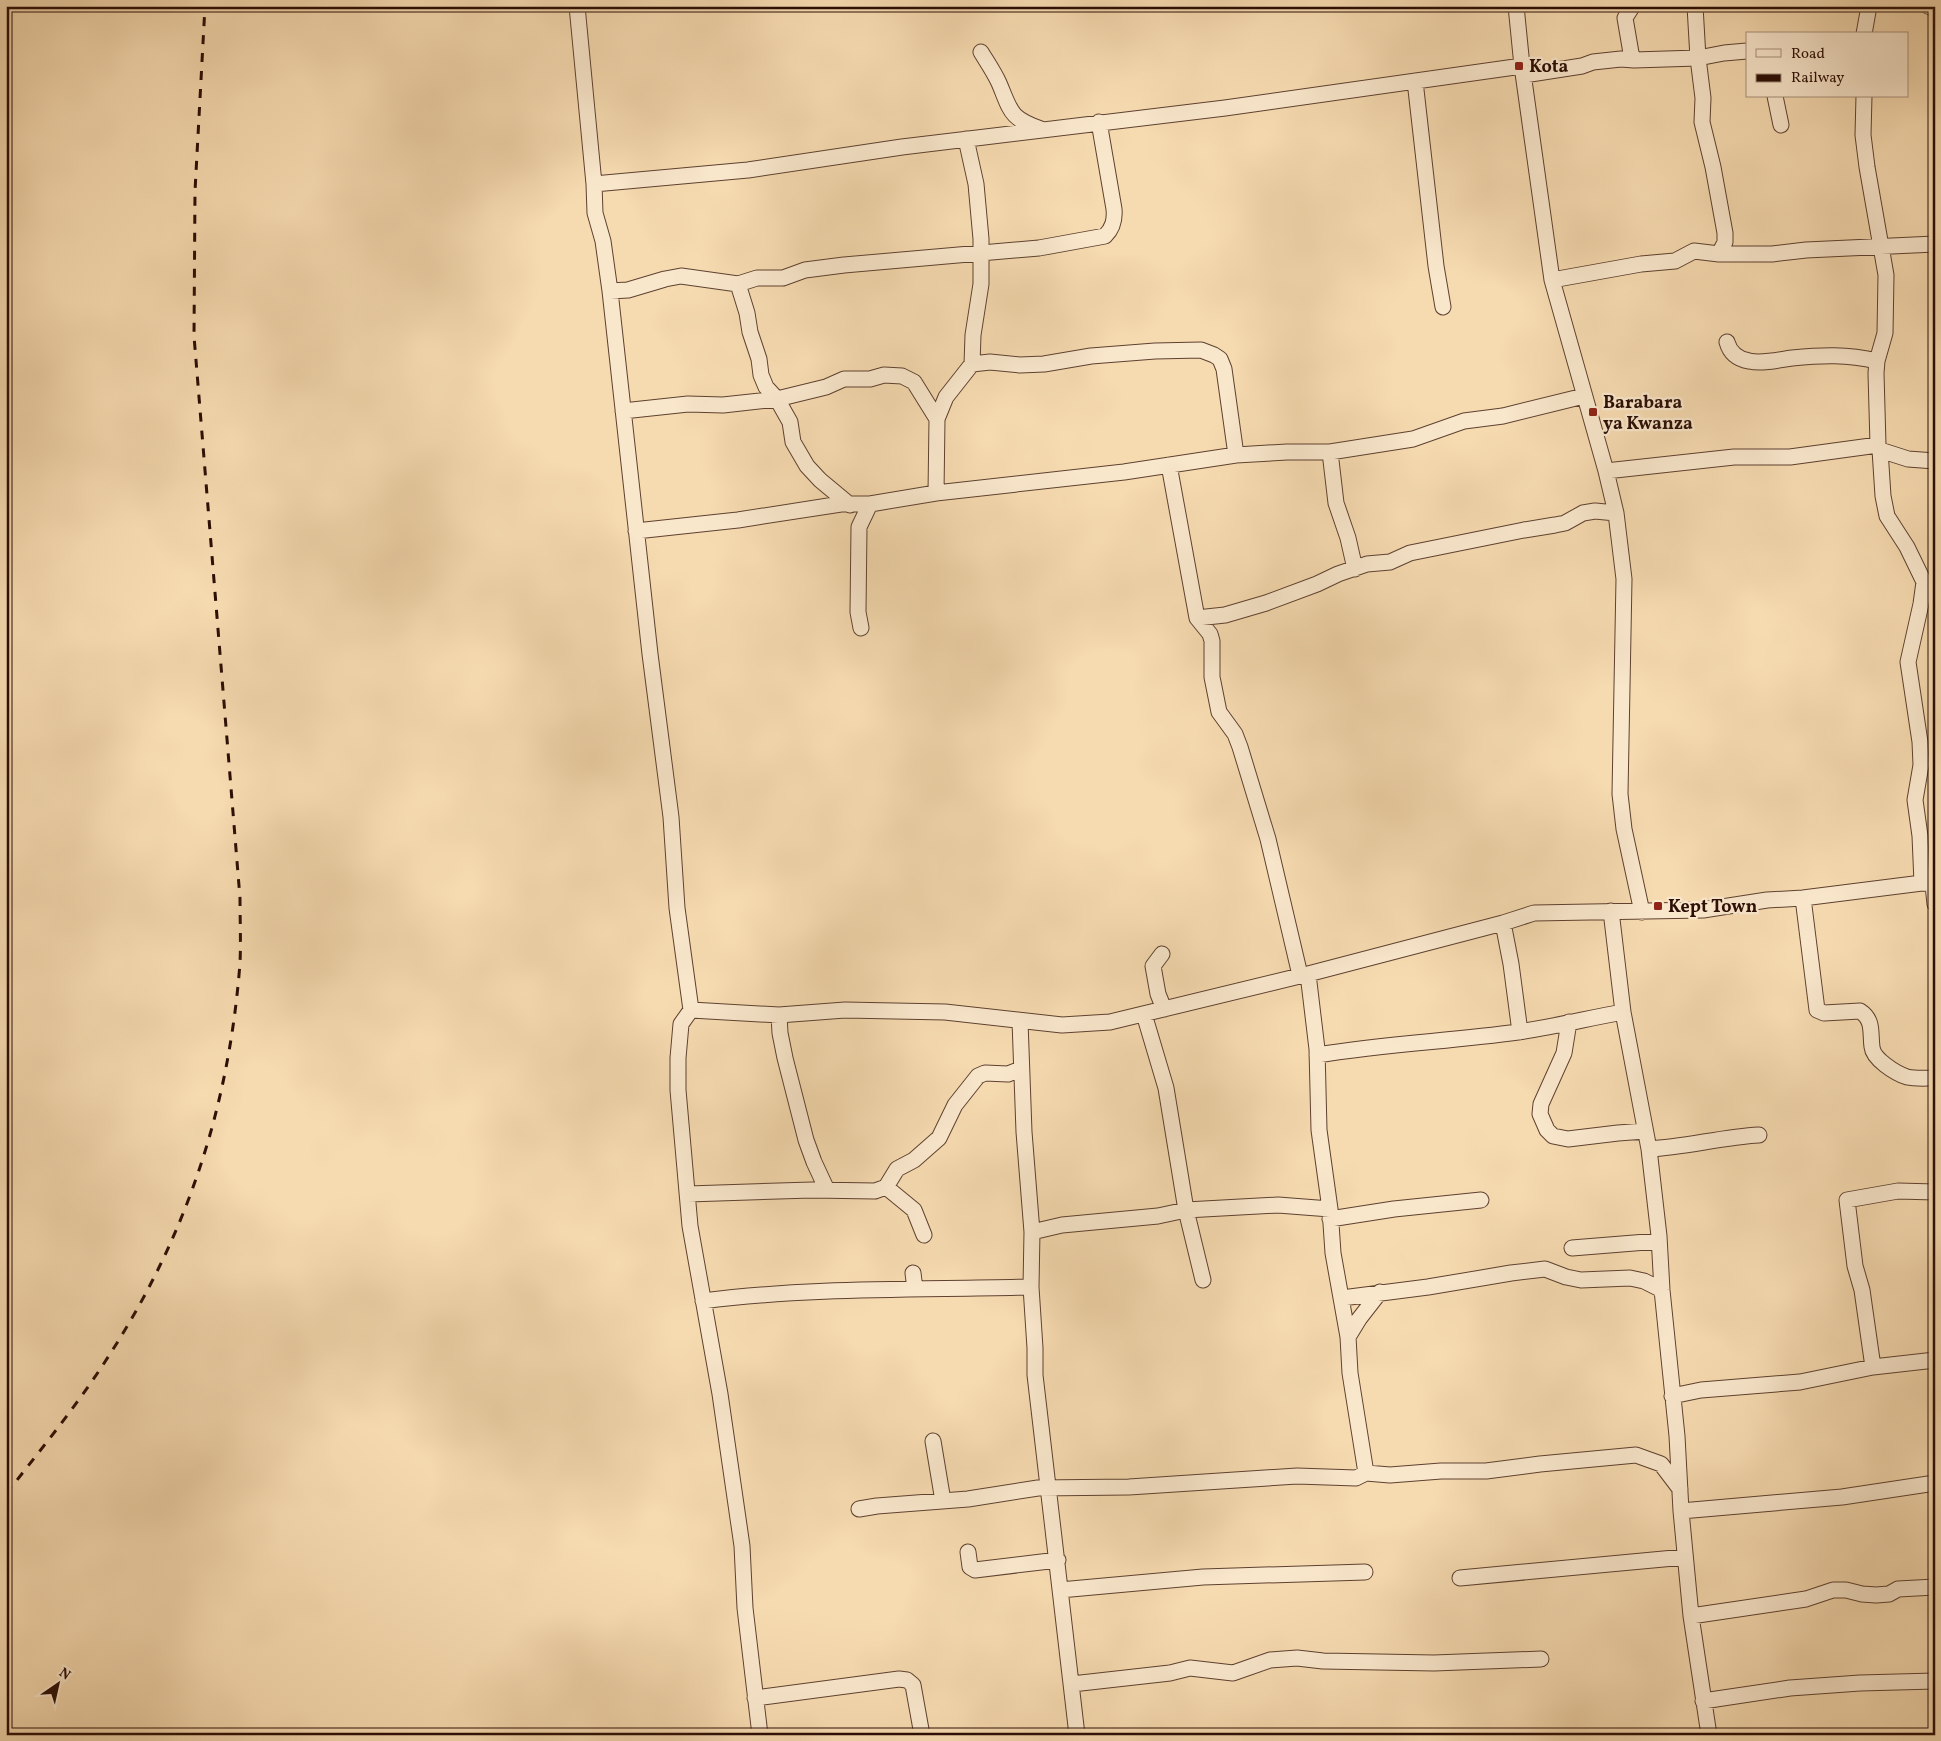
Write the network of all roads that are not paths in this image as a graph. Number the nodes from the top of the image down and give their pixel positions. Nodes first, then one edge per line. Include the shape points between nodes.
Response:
1 (577, 6) edge
2 (1516, 6) edge
3 (1695, 6) edge
4 (1869, 6) edge
5 (1928, 6) edge
6 (1632, 7) edge
7 (1935, 9) edge
8 (1864, 32) edge
9 (1746, 51) edge
10 (981, 52) dead end
11 (1698, 58) junction
12 (1634, 60) junction
13 (1523, 70) junction
14 (1415, 81) junction
15 (1776, 98) edge
16 (1864, 98) edge
17 (1099, 122) junction
18 (1781, 125) dead end
19 (1042, 130) junction
20 (966, 139) junction
21 (594, 184) junction
22 (1935, 244) edge
23 (1881, 246) junction
24 (981, 253) junction
25 (1719, 254) junction
26 (1552, 280) junction
27 (738, 284) junction
28 (610, 291) junction
29 (1443, 307) dead end
30 (1727, 342) dead end
31 (1877, 361) junction
32 (972, 364) junction
33 (1584, 396) junction
34 (777, 399) junction
35 (624, 411) junction
36 (937, 419) junction
37 (1879, 447) junction
38 (1330, 452) junction
39 (1236, 456) junction
40 (1935, 461) edge
41 (1169, 464) junction
42 (1606, 471) junction
43 (936, 493) junction
44 (870, 504) junction
45 (846, 505) junction
46 (1616, 513) junction
47 (859, 527) junction
48 (636, 531) junction
49 (1355, 569) junction
50 (1197, 618) junction
51 (861, 628) dead end
52 (1930, 884) edge
53 (1803, 898) junction
54 (1935, 904) edge
55 (1611, 911) junction
56 (1642, 912) junction
57 (1503, 923) junction
58 (1162, 954) dead end
59 (1304, 975) junction
60 (1164, 1009) junction
61 (691, 1010) junction
62 (1624, 1012) junction
63 (1144, 1014) junction
64 (779, 1015) junction
65 (1020, 1021) junction
66 (1569, 1022) junction
67 (1520, 1032) junction
68 (1317, 1054) junction
69 (1021, 1069) junction
70 (1935, 1078) edge
71 (1645, 1131) junction
72 (1759, 1135) dead end
73 (1649, 1149) junction
74 (886, 1187) junction
75 (827, 1190) junction
76 (1935, 1192) edge
77 (688, 1194) junction
78 (1481, 1200) dead end
79 (1186, 1210) junction
80 (1330, 1214) junction
81 (1032, 1232) junction
82 (924, 1235) dead end
83 (1659, 1241) junction
84 (1572, 1248) dead end
85 (913, 1272) dead end
86 (1203, 1280) dead end
87 (1031, 1287) junction
88 (915, 1289) junction
89 (1662, 1290) junction
90 (1380, 1292) junction
91 (1342, 1298) junction
92 (703, 1301) junction
93 (1348, 1337) junction
94 (1935, 1360) edge
95 (1873, 1367) junction
96 (1672, 1396) junction
97 (933, 1440) dead end
98 (1366, 1473) junction
99 (1935, 1483) edge
100 (1049, 1488) junction
101 (1680, 1489) junction
102 (943, 1501) junction
103 (860, 1510) dead end
104 (1681, 1511) junction
105 (968, 1552) dead end
106 (1685, 1557) junction
107 (1058, 1560) junction
108 (1365, 1572) dead end
109 (1460, 1578) dead end
110 (1935, 1586) edge
111 (1060, 1590) junction
112 (1691, 1616) junction
113 (1541, 1659) dead end
114 (1935, 1681) edge
115 (1072, 1684) junction
116 (755, 1698) junction
117 (1703, 1701) junction
118 (760, 1735) edge
119 (922, 1735) edge
120 (1077, 1735) edge
121 (1708, 1735) edge

1 - 21 street
2 - 13 street
3 - 11 street
4 - 8 street
5 - 7 street
6 - 12 street via 1625,18
9 - 11 street
10 - 19 street via 1014,114 1024,123
11 - 12 street
11 - 25 street via 1702,122 1726,242
12 - 13 street
13 - 14 street
13 - 26 street
14 - 17 street
14 - 29 street
15 - 18 street
16 - 23 street via 1866,167
17 - 19 street
17 - 24 street via 1114,209 1111,231 1093,240
19 - 20 street
20 - 21 street via 748,170
20 - 24 street via 976,184
21 - 28 street via 595,212
22 - 23 street
23 - 25 street via 1772,254
23 - 31 street via 1886,274 1886,312 1884,340
24 - 27 street via 844,265 805,270 783,278 757,278
24 - 32 street via 981,284
25 - 26 street via 1694,251 1675,260
26 - 33 street
27 - 28 street via 681,276 628,290
27 - 34 street via 761,375
28 - 35 street
30 - 31 street via 1735,355 1753,362 1833,355
31 - 37 street
32 - 36 street via 946,397
32 - 39 street via 1044,364 1090,356 1201,350 1220,359 1224,369
33 - 38 street via 1503,416 1464,421 1413,439
33 - 42 street
34 - 35 street
34 - 36 street via 826,387 844,379 902,376 914,382
34 - 45 street via 790,422 793,442 807,466
35 - 48 street
36 - 43 street
37 - 40 street via 1908,459
37 - 42 street via 1790,457 1734,457
37 - 52 street via 1887,516 1924,582 1908,662 1920,742 1921,765 1915,800
38 - 39 street
38 - 49 street via 1336,503
39 - 41 street
41 - 43 street
41 - 50 street
42 - 46 street
43 - 44 street
44 - 45 street
44 - 47 street
45 - 47 street
45 - 48 street
46 - 49 street via 1583,513 1565,523 1410,553 1390,562 1367,564
46 - 56 street via 1624,579 1620,794
47 - 51 street via 858,612
48 - 61 street
49 - 50 street via 1266,603 1225,615
50 - 59 street via 1210,634 1212,677 1219,712 1240,747
52 - 53 street
52 - 54 street
53 - 56 street via 1704,910
53 - 70 street via 1817,1010 1824,1013 1860,1010 1869,1020 1874,1055 1908,1077
55 - 56 street
55 - 57 street via 1534,913
55 - 62 street
57 - 59 street
57 - 67 street
58 - 60 street via 1153,966
59 - 60 street
59 - 68 street
60 - 63 street
61 - 64 street
61 - 77 street via 681,1024 678,1058
62 - 66 street
62 - 71 street
63 - 65 street via 1083,1024
63 - 79 street via 1166,1088
64 - 65 street via 845,1010 944,1012
64 - 75 street via 785,1058 806,1140
65 - 69 street
66 - 67 street
66 - 71 street via 1564,1053 1541,1104 1540,1114 1547,1130 1553,1136 1568,1139
67 - 68 street
68 - 80 street via 1319,1130
69 - 74 street via 1008,1074 985,1073 978,1076 964,1091 939,1138 914,1160 897,1169
69 - 81 street
71 - 73 street
72 - 73 street
73 - 83 street
74 - 75 street via 875,1191
74 - 82 street via 914,1210
75 - 77 street
76 - 95 street via 1898,1192 1847,1200
77 - 92 street
78 - 80 street
79 - 80 street via 1278,1205
79 - 81 street via 1158,1216 1062,1225
79 - 86 street
80 - 91 street via 1333,1253
81 - 87 street
83 - 84 street
83 - 89 street
85 - 88 street
87 - 88 street
87 - 100 street via 1035,1375
88 - 92 street via 763,1294
89 - 90 street via 1630,1278 1581,1280 1545,1269
89 - 96 street
90 - 91 street
90 - 93 street
91 - 93 street
92 - 116 street via 742,1546
93 - 98 street via 1350,1372
94 - 95 street
95 - 96 street via 1800,1382 1702,1390
96 - 101 street
97 - 102 street
98 - 100 street via 1356,1478 1297,1476 1128,1487
98 - 101 street via 1486,1471 1636,1456 1661,1464
99 - 104 street via 1842,1497
100 - 102 street
100 - 107 street
101 - 104 street
102 - 103 street
104 - 106 street
105 - 107 street via 970,1568 975,1570
106 - 109 street
106 - 112 street
107 - 111 street
108 - 111 street via 1203,1577
110 - 112 street via 1898,1589 1876,1596 1833,1590 1806,1599
111 - 115 street
112 - 117 street
113 - 115 street via 1434,1663 1297,1658 1270,1660 1233,1673 1190,1668
114 - 117 street via 1790,1688
115 - 120 street
116 - 118 street
116 - 119 street via 907,1680 913,1685
117 - 121 street

